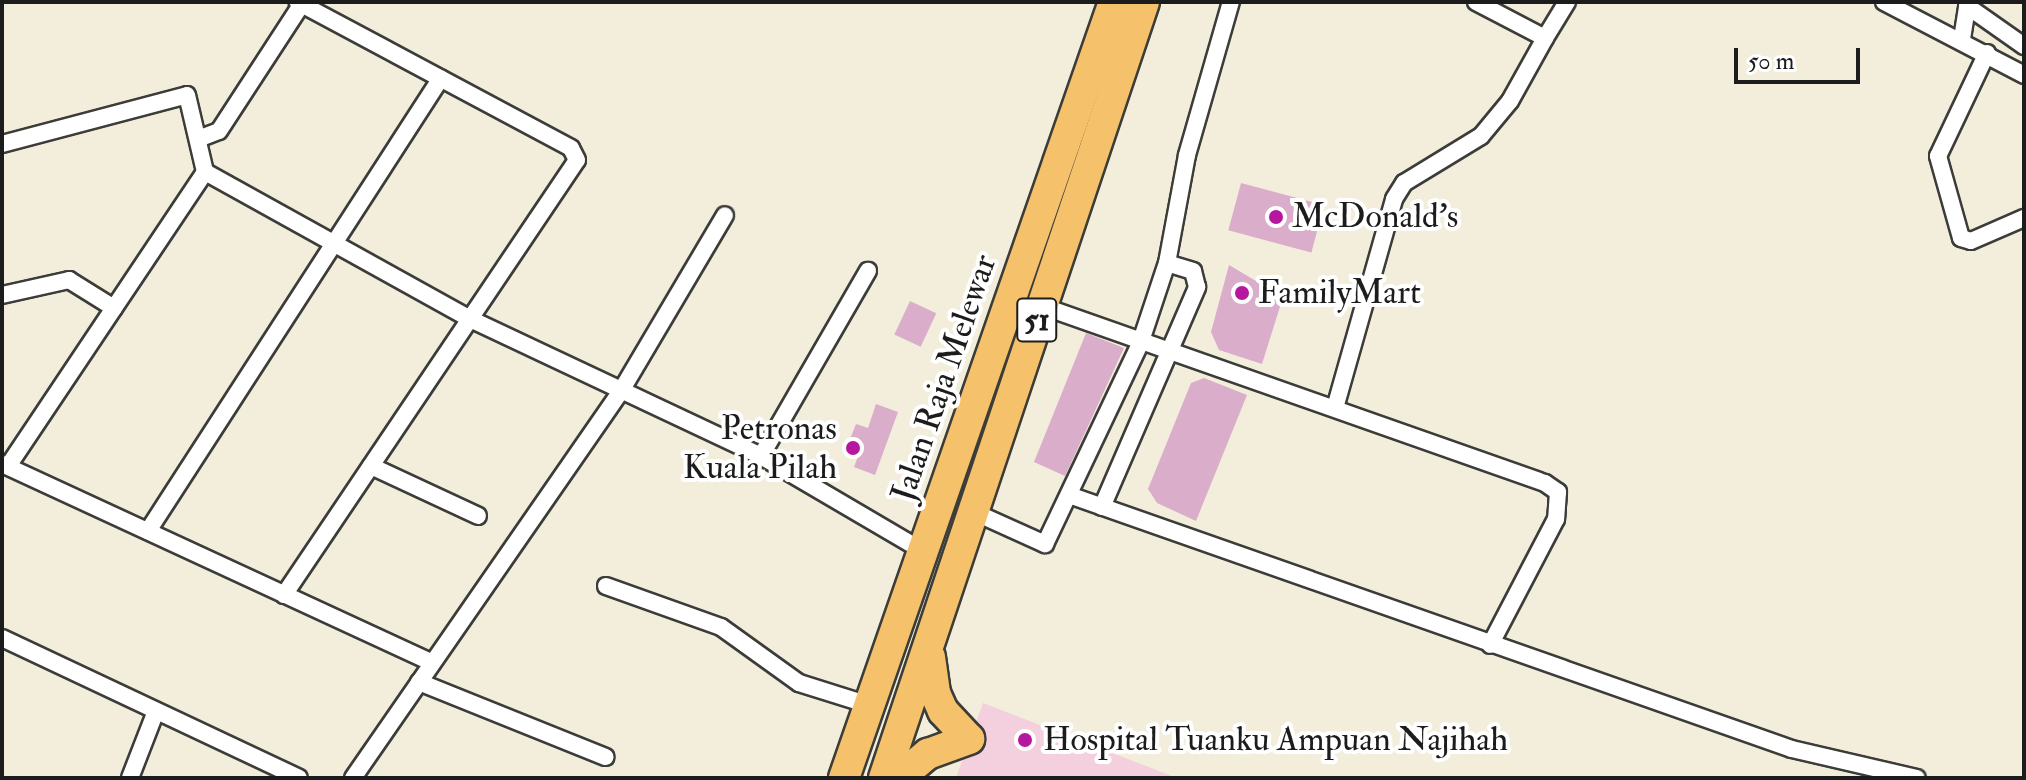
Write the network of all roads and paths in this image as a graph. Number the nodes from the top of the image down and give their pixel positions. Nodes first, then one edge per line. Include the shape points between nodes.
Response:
1 (1114, 2) edge
2 (1144, 2) edge
3 (1231, 2) edge
4 (1476, 2) edge
5 (1567, 2) edge
6 (1884, 2) edge
7 (301, 3) edge
8 (1968, 4) edge
9 (1545, 38) junction
10 (1962, 39) junction
11 (2024, 46) edge
12 (1987, 53) junction
13 (2024, 75) edge
14 (441, 78) junction
15 (198, 139) junction
16 (2, 144) edge
17 (205, 172) junction
18 (725, 215) dead end
19 (2024, 218) edge
20 (336, 245) junction
21 (1167, 263) junction
22 (868, 271) dead end
23 (2, 295) edge
24 (1042, 306) junction
25 (114, 308) junction
26 (470, 319) junction
27 (1140, 344) junction
28 (1171, 354) junction
29 (621, 391) junction
30 (1335, 408) junction
31 (761, 456) junction
32 (5, 465) edge
33 (371, 466) junction
34 (1069, 495) junction
35 (1102, 507) junction
36 (974, 512) junction
37 (478, 516) dead end
38 (148, 531) junction
39 (923, 551) junction
40 (606, 586) dead end
41 (284, 595) junction
42 (933, 639) junction
43 (4, 644) edge
44 (1490, 645) junction
45 (432, 663) junction
46 (419, 682) junction
47 (869, 705) junction
48 (156, 711) junction
49 (606, 757) dead end
50 (130, 778) edge
51 (299, 778) edge
52 (353, 778) edge
53 (844, 778) edge
54 (884, 778) edge
55 (899, 778) edge
56 (1917, 778) edge

1 - 39 highway, Jalan Raja Melewar / 51
2 - 24 highway, Jalan Raja Melewar / 51
3 - 21 street via 1181,181
4 - 9 street
5 - 9 street
6 - 10 street
7 - 14 street
7 - 15 street via 219,131
8 - 10 street
8 - 11 street
9 - 30 street via 1510,101 1481,136 1404,183 1394,199
10 - 12 street
12 - 13 street
12 - 19 street via 1938,156 1961,238 1971,241
14 - 20 street
14 - 26 street via 571,148 577,160
15 - 16 street via 187,95
15 - 17 street
17 - 20 street
17 - 25 street
18 - 29 street
20 - 26 street
20 - 38 street
21 - 27 street
21 - 28 street via 1193,271 1198,278
22 - 31 street
23 - 25 street via 69,280
24 - 27 street
24 - 36 highway, Jalan Raja Melewar / 51
25 - 32 street
26 - 29 street
26 - 33 street
27 - 28 street
27 - 34 street
28 - 30 street
28 - 35 street
29 - 31 street
29 - 45 street
30 - 44 street via 1558,492 1556,519
31 - 39 street
32 - 38 street
33 - 37 street
33 - 41 street
34 - 35 street
34 - 36 street via 1045,544
35 - 44 street
36 - 42 highway, Jalan Raja Melewar / 51
38 - 41 street
39 - 47 highway, Jalan Raja Melewar / 51
40 - 47 street via 721,627 799,683
41 - 45 street
42 - 54 highway, Jalan Raja Melewar / 51
42 - 55 highway via 935,693 943,711 969,739 928,754
43 - 48 street
44 - 56 street via 1792,749
45 - 46 street
46 - 49 street
46 - 52 street
47 - 53 highway, Jalan Raja Melewar / 51
48 - 50 street
48 - 51 street

